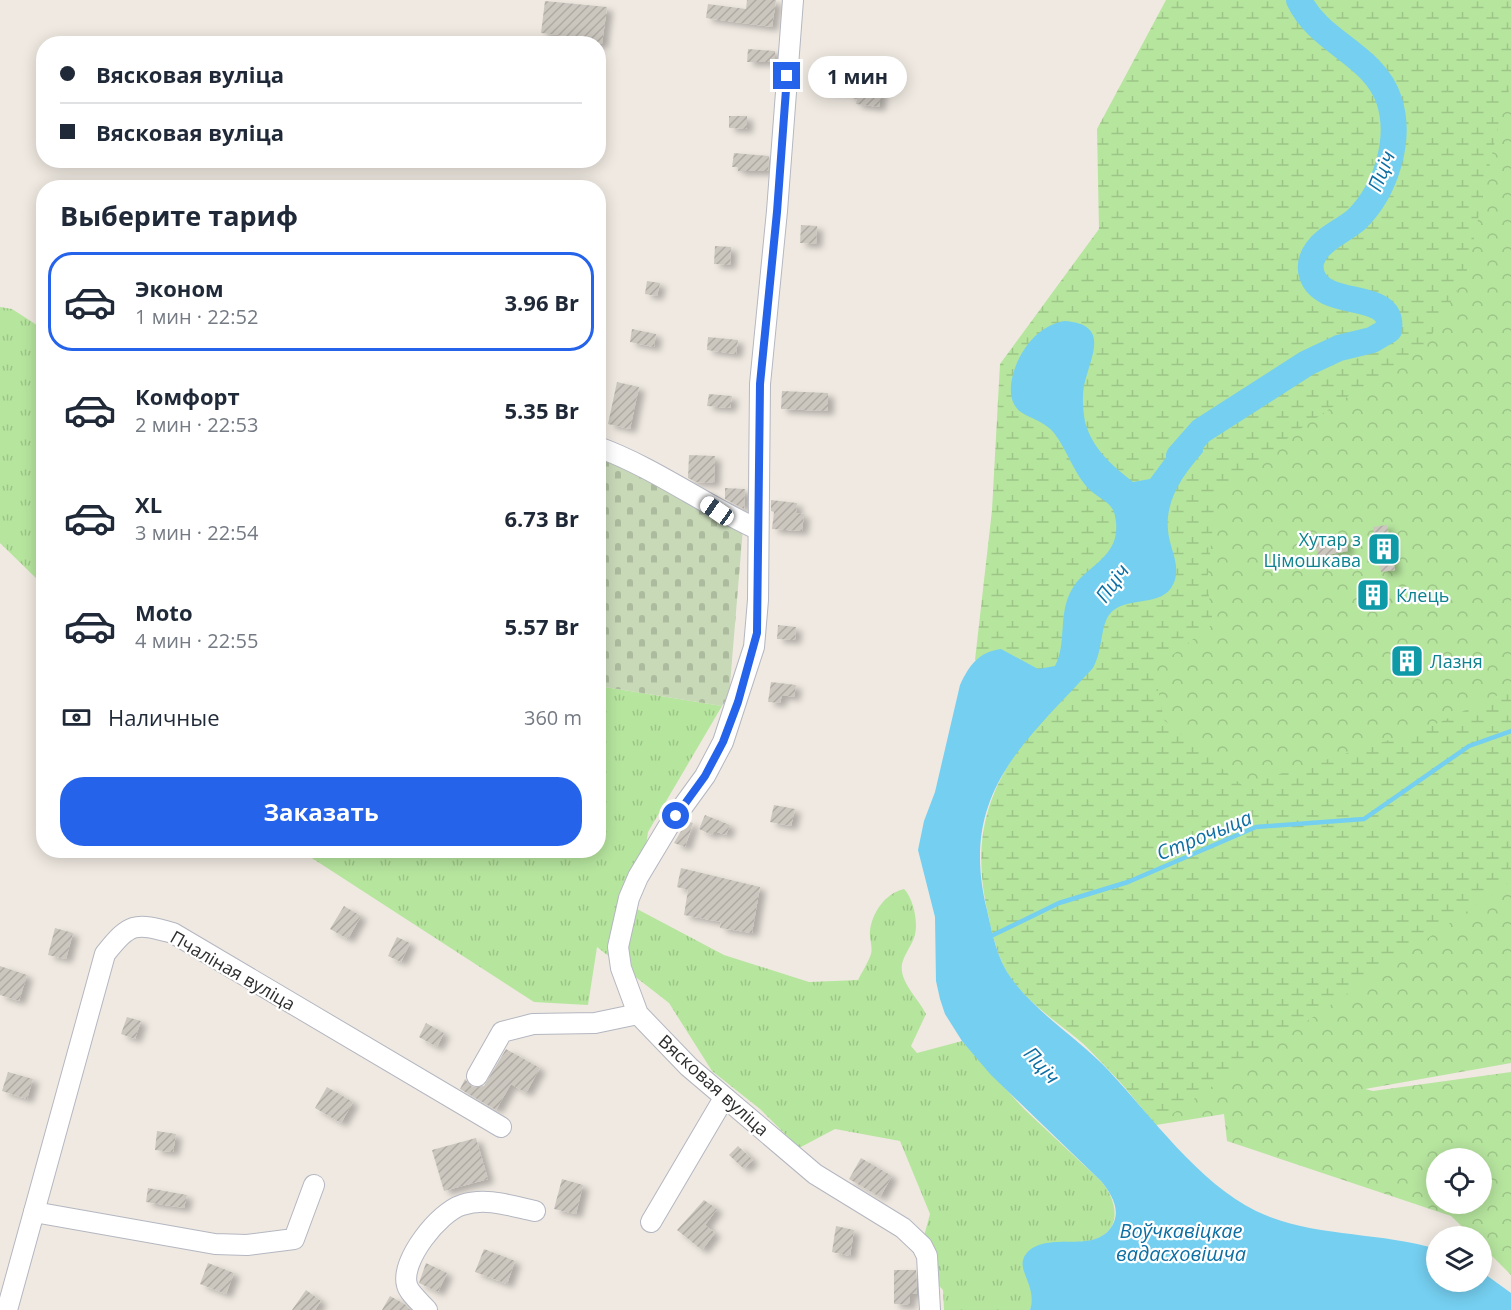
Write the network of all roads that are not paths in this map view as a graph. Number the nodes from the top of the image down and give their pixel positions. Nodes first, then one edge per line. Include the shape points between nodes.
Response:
1 (793, 0) edge
2 (606, 450) edge
3 (757, 529) junction
4 (638, 1014) junction
5 (477, 1076) dead end
6 (724, 1098) junction
7 (501, 1127) dead end
8 (314, 1185) dead end
9 (535, 1211) dead end
10 (34, 1212) junction
11 (651, 1222) dead end
12 (7, 1310) edge
13 (428, 1310) edge
14 (930, 1310) edge

1 - 3 street, Вясковая вуліца via 760,384
2 - 3 street via 677,483 717,511
3 - 4 street, Вясковая вуліца via 757,633 738,702 715,759 648,856 622,923 620,962
4 - 5 street via 595,1023 533,1024 502,1032
4 - 6 street, Вясковая вуліца
6 - 11 street
6 - 14 street, Вясковая вуліца via 815,1174 914,1237 927,1256
7 - 10 street, Пчаліная вуліца via 173,933 145,924 124,932 105,954
8 - 10 street via 294,1239 247,1245 215,1244
9 - 13 street via 493,1201 460,1205 437,1223 412,1254 406,1270 407,1287
10 - 12 street, Пчаліная вуліца

